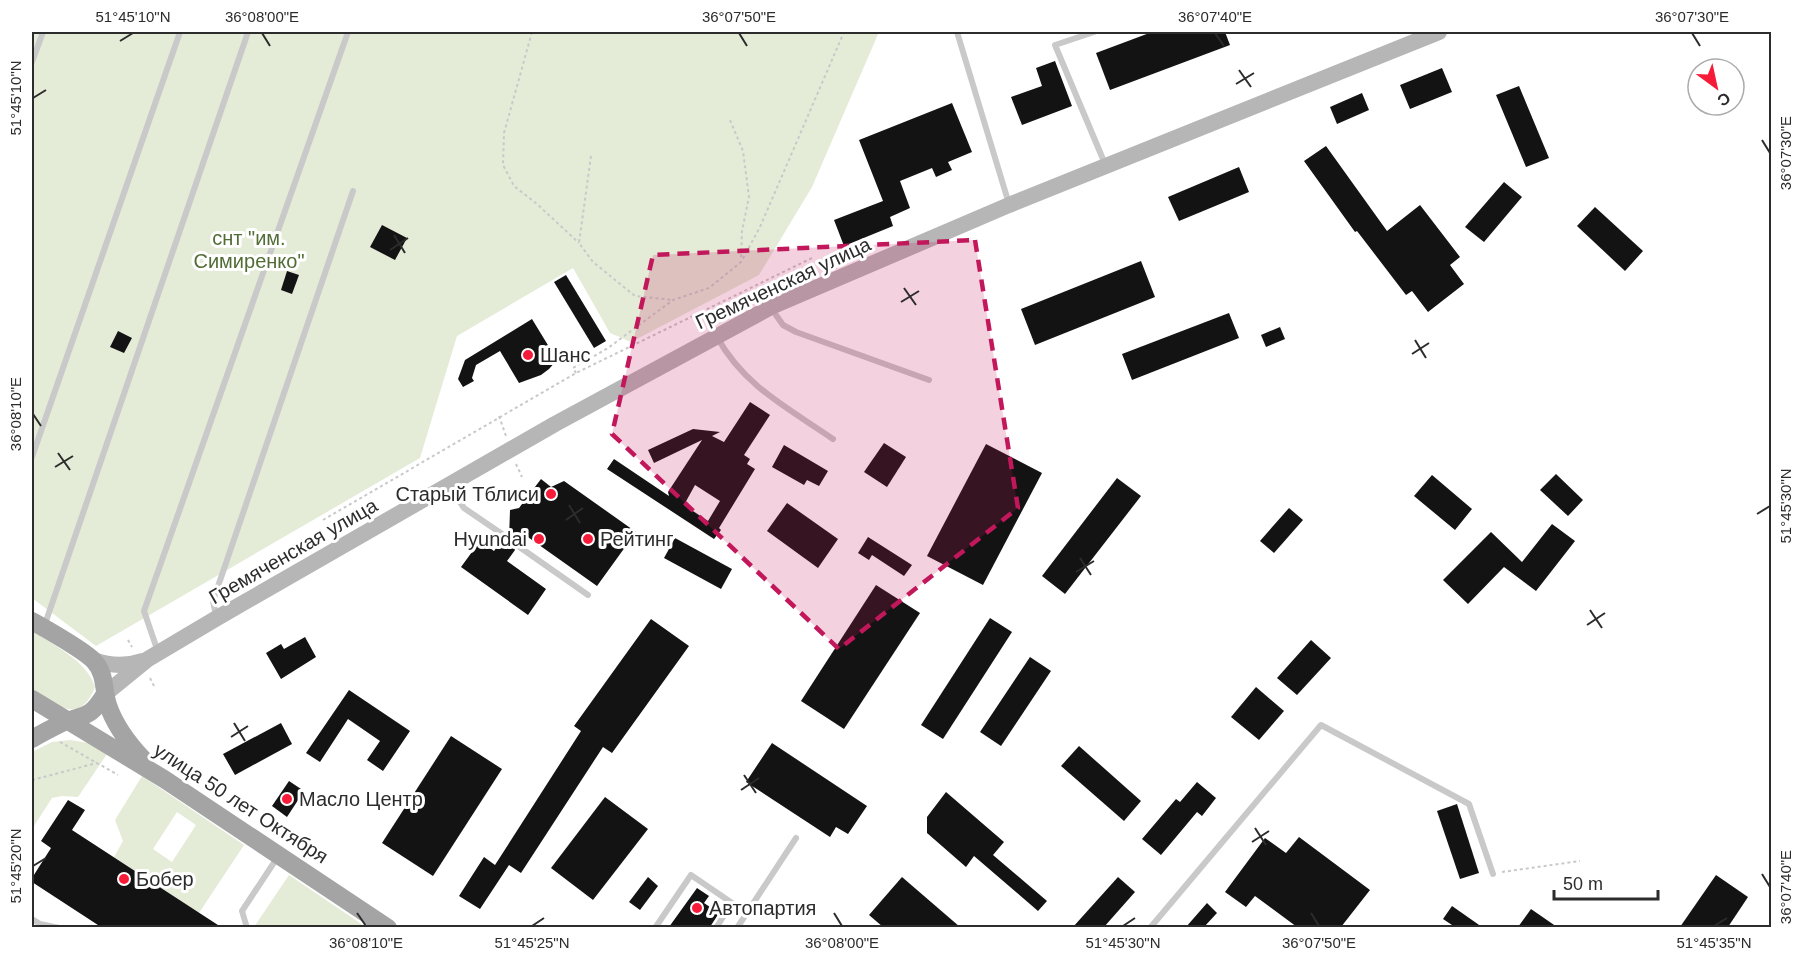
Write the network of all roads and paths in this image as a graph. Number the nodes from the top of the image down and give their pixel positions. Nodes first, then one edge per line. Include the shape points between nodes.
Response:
1 (43, 32) edge
2 (180, 32) edge
3 (248, 32) edge
4 (348, 32) edge
5 (531, 32) edge
6 (843, 32) edge
7 (957, 32) edge
8 (1094, 32) edge
9 (1439, 32) edge
10 (32, 62) edge
11 (730, 120) dead end
12 (591, 156) dead end
13 (1106, 165) junction
14 (353, 191) dead end
15 (1009, 205) junction
16 (579, 243) junction
17 (812, 258) dead end
18 (741, 262) junction
19 (673, 300) junction
20 (771, 307) junction
21 (716, 336) junction
22 (576, 373) junction
23 (929, 380) dead end
24 (833, 439) dead end
25 (32, 458) edge
26 (449, 486) junction
27 (323, 520) dead end
28 (505, 536) dead end
29 (518, 546) dead end
30 (588, 595) dead end
31 (217, 618) junction
32 (38, 624) edge
33 (153, 656) junction
34 (94, 660) junction
35 (105, 694) junction
36 (32, 699) edge
37 (66, 722) junction
38 (37, 736) edge
39 (97, 763) junction
40 (118, 775) dead end
41 (164, 779) junction
42 (32, 780) edge
43 (796, 838) dead end
44 (279, 855) junction
45 (1580, 861) dead end
46 (1493, 874) joint
47 (32, 919) edge
48 (59, 927) edge
49 (247, 927) edge
50 (388, 927) edge
51 (655, 927) edge
52 (716, 927) edge
53 (737, 927) edge
54 (1150, 927) edge

1 - 10 lane
2 - 25 lane
3 - 32 lane
4 - 33 lane via 144,611
5 - 16 path via 504,134 503,165 514,186
6 - 18 path
7 - 15 lane
8 - 13 lane via 1055,45
9 - 13 main road, Гремяченская улица
11 - 18 path via 743,151 749,197
12 - 16 path
13 - 15 main road, Гремяченская улица
14 - 31 lane via 213,601
15 - 20 main road, Гремяченская улица
16 - 19 path via 593,262 635,296
17 - 22 path
18 - 19 path via 709,288
19 - 22 path via 608,348 573,368
20 - 21 main road, Гремяченская улица
20 - 23 lane via 783,325 796,332
21 - 24 lane via 743,375
21 - 26 main road, Гремяченская улица
22 - 27 path
26 - 28 lane via 464,508
26 - 31 main road, Гремяченская улица
29 - 30 lane
31 - 33 main road, Гремяченская улица
32 - 34 main road
33 - 34 main road via 120,666
33 - 35 main road
34 - 35 main road via 104,678
35 - 37 main road via 90,712
35 - 41 main road via 125,739
36 - 37 main road, улица 50 лет Октября
37 - 38 main road
37 - 41 main road, улица 50 лет Октября
38 - 39 path
39 - 40 path
39 - 42 path
41 - 44 main road, улица 50 лет Октября
43 - 53 lane
44 - 49 lane via 242,911
44 - 50 main road, улица 50 лет Октября
45 - 46 path
46 - 54 lane via 1469,804 1321,724
47 - 48 lane
51 - 52 lane via 690,875 732,903

